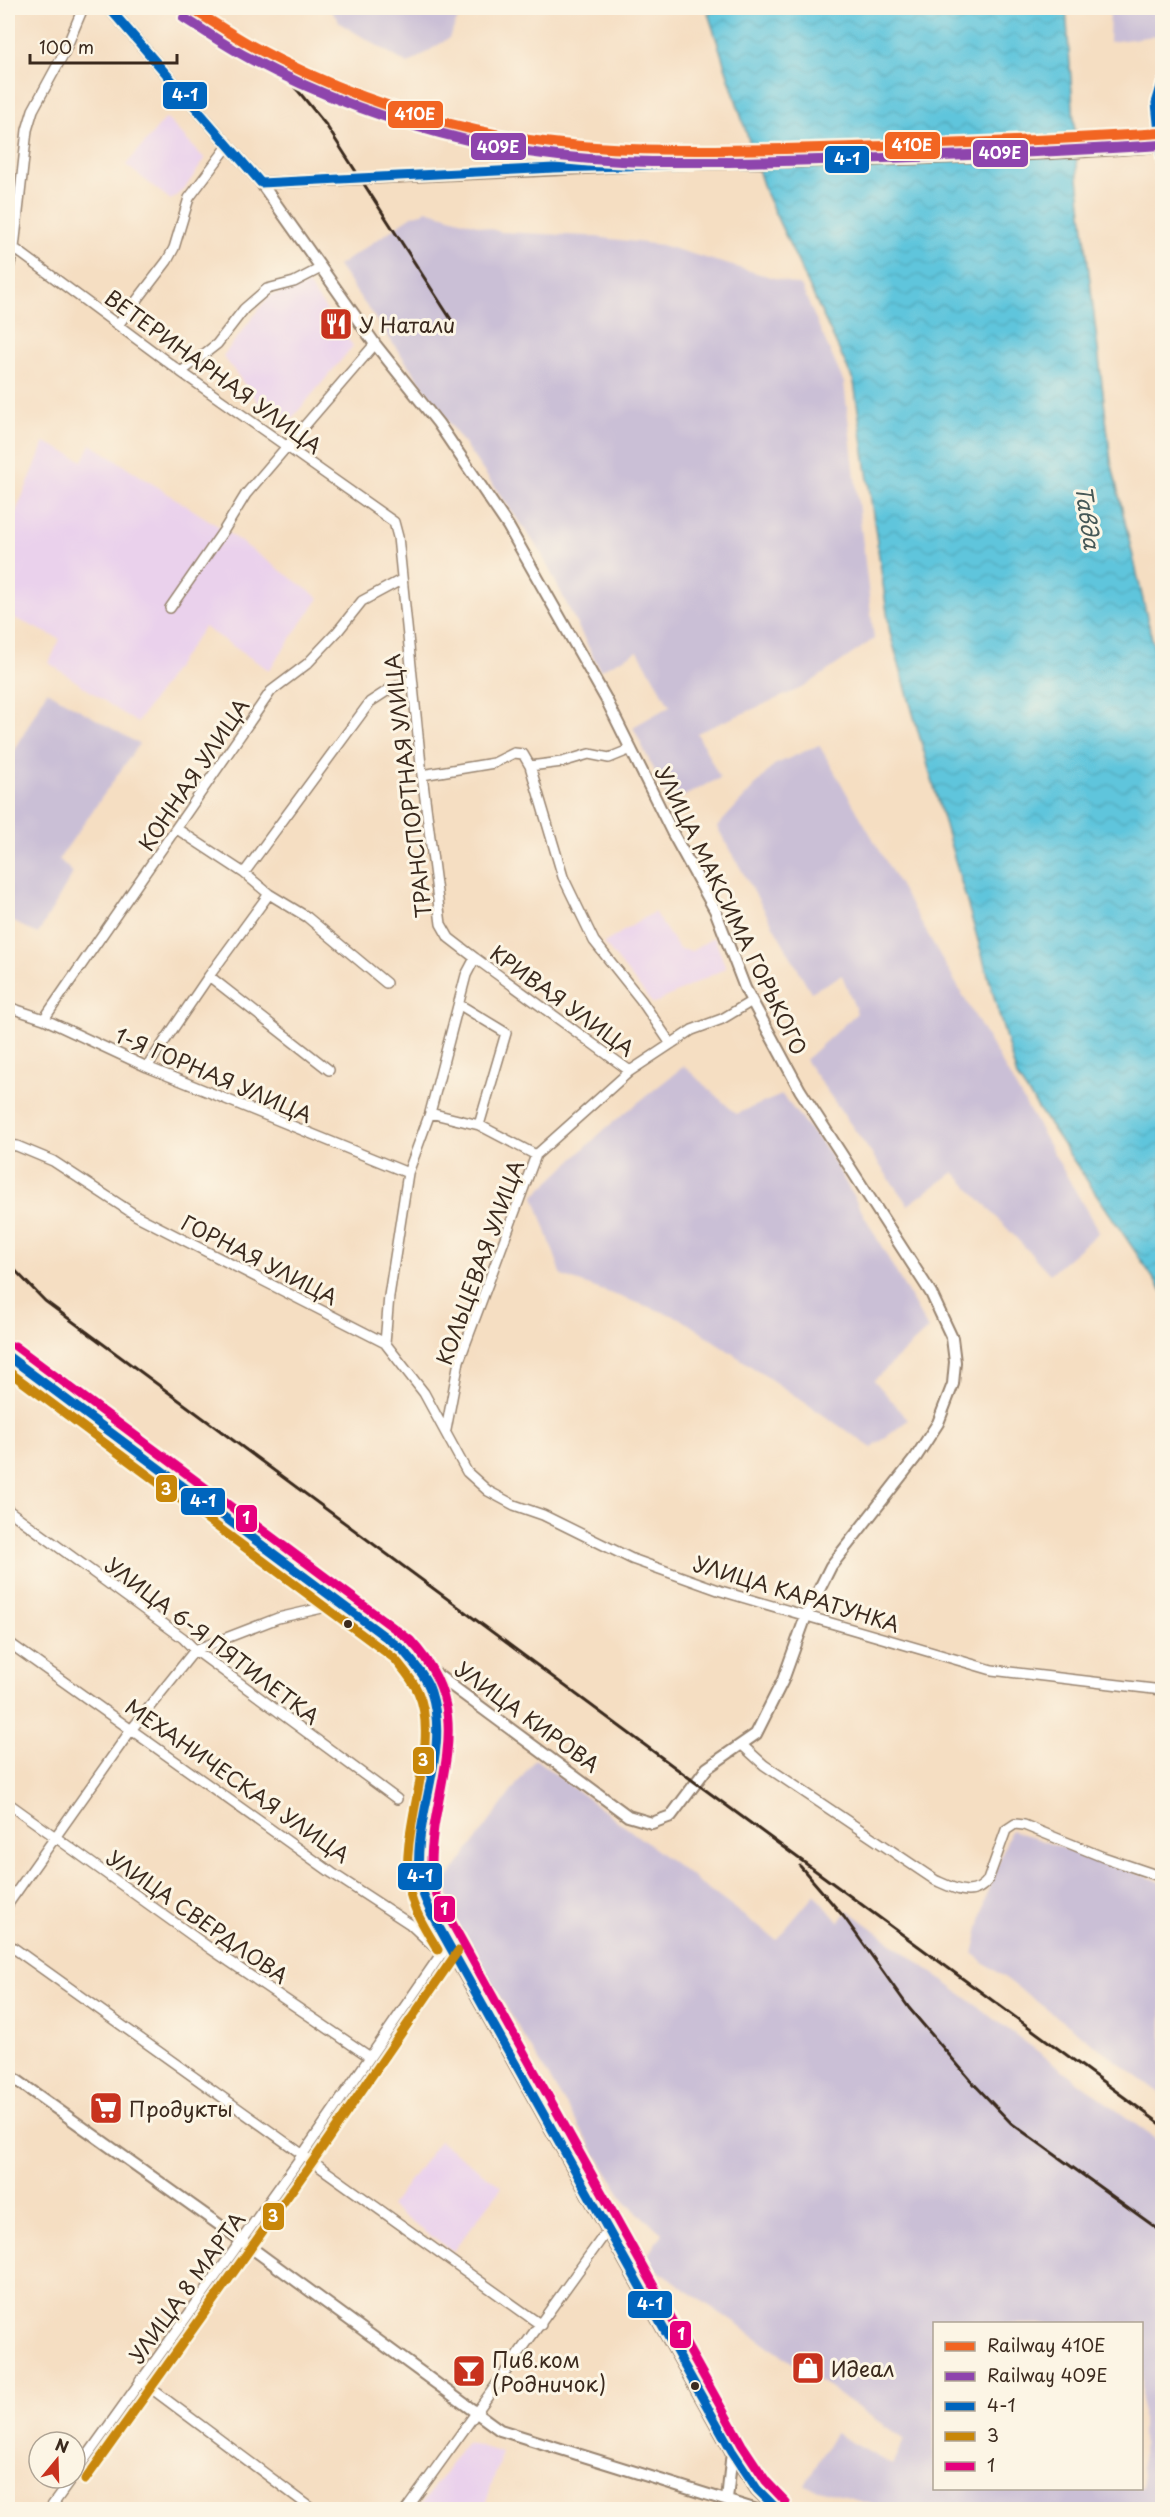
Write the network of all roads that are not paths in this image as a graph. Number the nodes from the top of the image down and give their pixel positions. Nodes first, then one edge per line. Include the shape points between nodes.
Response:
1 (83, 8) edge
2 (109, 8) edge
3 (1162, 83) edge
4 (228, 146) junction
5 (1162, 146) edge
6 (1162, 162) edge
7 (261, 183) junction
8 (14, 248) junction
9 (321, 268) junction
10 (8, 271) edge
11 (118, 325) junction
12 (375, 345) junction
13 (181, 372) junction
14 (287, 446) junction
15 (394, 522) joint
16 (401, 580) junction
17 (170, 608) dead end
18 (412, 680) junction
19 (631, 749) junction
20 (530, 766) junction
21 (422, 775) junction
22 (177, 829) junction
23 (244, 873) junction
24 (269, 894) junction
25 (475, 958) junction
26 (208, 976) junction
27 (386, 983) dead end
28 (752, 1001) junction
29 (460, 1005) junction
30 (8, 1006) edge
31 (44, 1019) junction
32 (671, 1044) junction
33 (147, 1067) junction
34 (328, 1070) dead end
35 (630, 1071) junction
36 (430, 1113) junction
37 (479, 1125) junction
38 (8, 1145) edge
39 (536, 1155) junction
40 (408, 1173) junction
41 (385, 1343) junction
42 (8, 1356) edge
43 (446, 1430) junction
44 (455, 1451) joint
45 (8, 1510) edge
46 (333, 1599) junction
47 (806, 1616) junction
48 (8, 1642) edge
49 (195, 1650) junction
50 (403, 1650) junction
51 (1162, 1690) edge
52 (131, 1730) junction
53 (742, 1745) junction
54 (397, 1799) dead end
55 (8, 1803) edge
56 (628, 1816) joint
57 (55, 1836) junction
58 (1162, 1877) edge
59 (8, 1904) edge
60 (8, 1944) edge
61 (445, 1949) junction
62 (369, 2057) junction
63 (8, 2074) edge
64 (303, 2154) junction
65 (607, 2231) junction
66 (242, 2241) junction
67 (541, 2325) junction
68 (140, 2380) junction
69 (477, 2413) junction
70 (732, 2451) junction
71 (87, 2456) edge
72 (64, 2490) edge
73 (726, 2505) edge
74 (50, 2510) edge
75 (314, 2510) edge
76 (406, 2510) edge
77 (757, 2510) edge
78 (778, 2510) edge

1 - 8 street via 27,130
2 - 4 street, УЛИЦА МАКСИМА ГОРЬКОГО
3 - 6 street via 1156,103
4 - 7 street, УЛИЦА МАКСИМА ГОРЬКОГО
4 - 11 street via 189,198 167,261
5 - 7 street, bridge via 931,159 650,165
7 - 9 street, УЛИЦА МАКСИМА ГОРЬКОГО
8 - 10 street
8 - 11 street, ВЕТЕРИНАРНАЯ УЛИЦА
9 - 12 street, УЛИЦА МАКСИМА ГОРЬКОГО
9 - 13 street via 294,282 267,289 244,309 217,344
11 - 13 street, ВЕТЕРИНАРНАЯ УЛИЦА
12 - 14 street
12 - 19 street, УЛИЦА МАКСИМА ГОРЬКОГО via 438,423 508,526
13 - 14 street, ВЕТЕРИНАРНАЯ УЛИЦА
14 - 15 street, ВЕТЕРИНАРНАЯ УЛИЦА
14 - 17 street via 246,494
15 - 16 street, ТРАНСПОРТНАЯ УЛИЦА
16 - 18 street, ТРАНСПОРТНАЯ УЛИЦА
16 - 22 street, КОННАЯ УЛИЦА via 362,601 308,664 271,691
18 - 21 street, ТРАНСПОРТНАЯ УЛИЦА
18 - 23 street via 370,702
19 - 20 street via 609,758 589,754
19 - 28 street, УЛИЦА МАКСИМА ГОРЬКОГО via 716,910
20 - 21 street via 524,754 514,753 494,763
20 - 32 street via 563,877 594,941
21 - 25 street, ТРАНСПОРТНАЯ УЛИЦА via 441,924 449,938
22 - 23 street
22 - 31 street, КОННАЯ УЛИЦА
23 - 24 street
24 - 26 street
24 - 27 street via 307,917
25 - 29 street via 466,975
25 - 35 street, КРИВАЯ УЛИЦА
26 - 33 street
26 - 34 street
28 - 32 street, КОЛЬЦЕВАЯ УЛИЦА
28 - 47 street, УЛИЦА МАКСИМА ГОРЬКОГО via 800,1090 931,1293 952,1338 955,1362 953,1384 938,1423 831,1566
29 - 36 street
29 - 37 street via 506,1034
30 - 31 street, 1-Я ГОРНАЯ УЛИЦА
31 - 33 street, 1-Я ГОРНАЯ УЛИЦА
32 - 35 street, КОЛЬЦЕВАЯ УЛИЦА
33 - 40 street, 1-Я ГОРНАЯ УЛИЦА
35 - 39 street, КОЛЬЦЕВАЯ УЛИЦА
36 - 37 street
36 - 40 street
37 - 39 street
38 - 41 street, ГОРНАЯ УЛИЦА via 53,1161 137,1216
39 - 43 street, КОЛЬЦЕВАЯ УЛИЦА via 459,1361
40 - 41 street
41 - 43 street, ГОРНАЯ УЛИЦА via 424,1393
42 - 46 main road, УЛИЦА КИРОВА
43 - 44 street, ГОРНАЯ УЛИЦА
44 - 47 street, УЛИЦА КАРАТУНКА via 466,1472 488,1491 514,1505 632,1559
45 - 49 street, УЛИЦА 6-Я ПЯТИЛЕТКА
46 - 49 street via 322,1608 278,1618
46 - 50 main road, УЛИЦА КИРОВА
47 - 51 street, УЛИЦА КАРАТУНКА via 992,1670
47 - 53 street, УЛИЦА МАКСИМА ГОРЬКОГО via 766,1718 756,1734
48 - 52 street, МЕХАНИЧЕСКАЯ УЛИЦА
49 - 52 street
49 - 54 street, УЛИЦА 6-Я ПЯТИЛЕТКА
50 - 56 street, УЛИЦА КИРОВА
50 - 61 main road, УЛИЦА КИРОВА via 421,1673 435,1706 433,1766 419,1864 421,1887
52 - 57 street
52 - 61 street, МЕХАНИЧЕСКАЯ УЛИЦА
53 - 56 street, УЛИЦА МАКСИМА ГОРЬКОГО via 707,1768 671,1816 652,1823
53 - 58 street via 764,1765 935,1880 959,1891 983,1887 1006,1830 1015,1824
55 - 57 street, УЛИЦА СВЕРДЛОВА
57 - 59 street
57 - 62 street, УЛИЦА СВЕРДЛОВА
60 - 64 street
61 - 62 street, УЛИЦА 8 МАРТА
61 - 65 main road, МЕХАНИЧЕСКАЯ УЛИЦА
62 - 64 street, УЛИЦА 8 МАРТА
63 - 66 street
64 - 66 street, УЛИЦА 8 МАРТА
64 - 67 street
65 - 67 street
65 - 70 main road, МЕХАНИЧЕСКАЯ УЛИЦА
66 - 68 street, УЛИЦА 8 МАРТА
66 - 69 street
67 - 69 street
68 - 71 street, УЛИЦА 8 МАРТА
68 - 75 street
69 - 73 street via 500,2430
69 - 76 street
70 - 73 street
70 - 78 main road, МЕХАНИЧЕСКАЯ УЛИЦА via 757,2489
72 - 74 street
73 - 77 street

